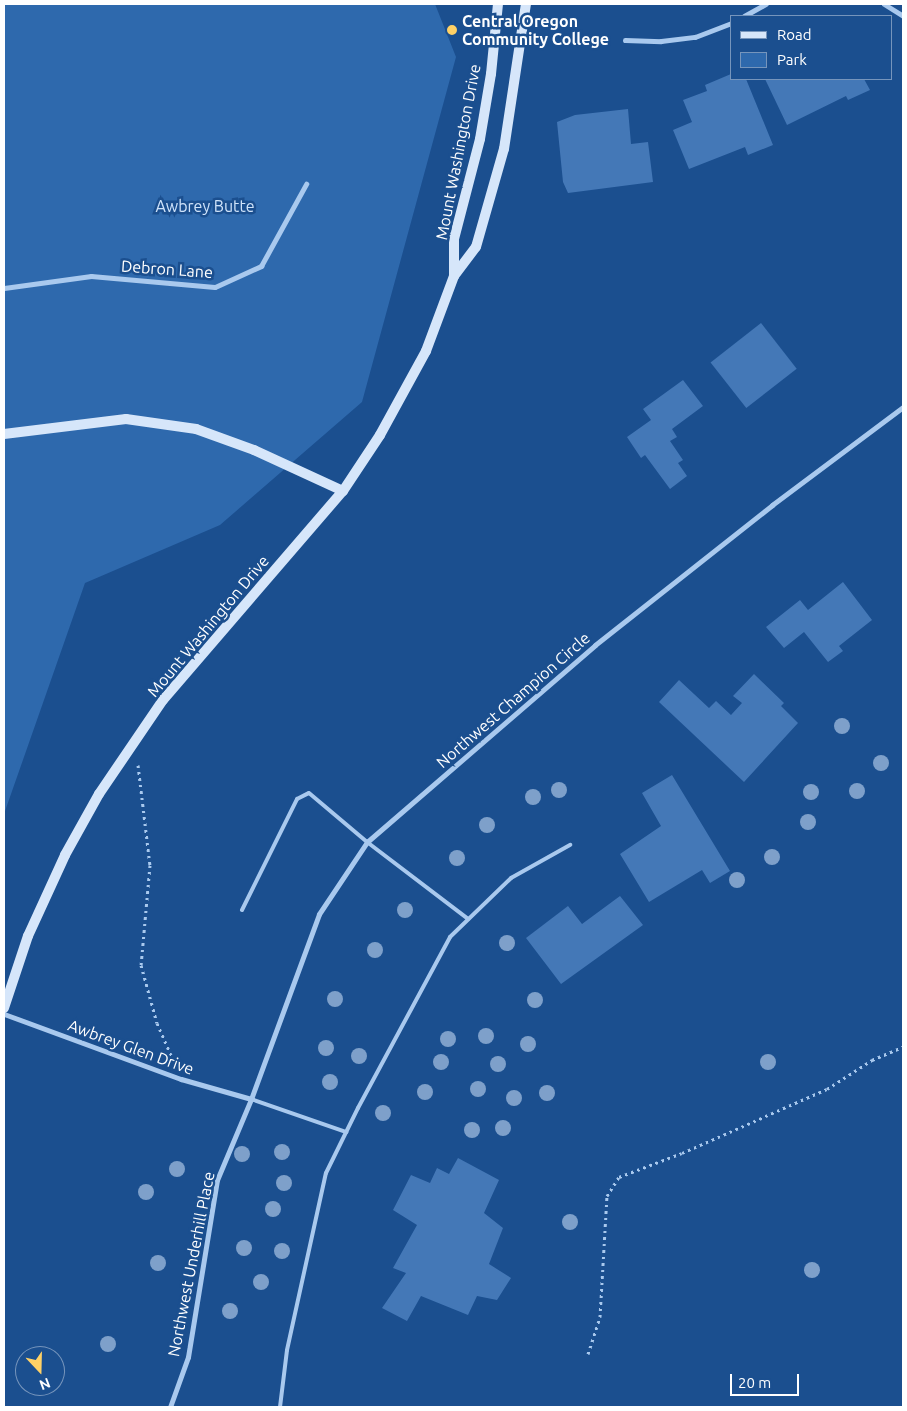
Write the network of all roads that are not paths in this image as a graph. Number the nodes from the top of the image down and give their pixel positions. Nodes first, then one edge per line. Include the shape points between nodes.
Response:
1 (498, 4) edge
2 (526, 4) edge
3 (766, 4) edge
4 (884, 4) edge
5 (746, 15) edge
6 (903, 16) edge
7 (730, 23) edge
8 (625, 40) dead end
9 (306, 184) dead end
10 (454, 276) junction
11 (4, 288) edge
12 (903, 407) edge
13 (4, 434) edge
14 (343, 491) junction
15 (367, 842) junction
16 (570, 845) dead end
17 (242, 910) dead end
18 (468, 919) junction
19 (4, 1008) edge
20 (4, 1014) edge
21 (251, 1099) junction
22 (346, 1132) junction
23 (170, 1407) edge
24 (280, 1407) edge

1 - 10 main road, Mount Washington Drive via 480,140 454,239
2 - 10 main road, Mount Washington Drive via 504,149 476,247
3 - 5 street
4 - 6 street
7 - 8 street via 695,36 661,41
9 - 11 street, Debron Lane via 260,266 215,287 91,276
10 - 14 main road, Mount Washington Drive via 426,351 380,435
12 - 15 street, Northwest Champion Circle via 772,505 596,645
13 - 14 main road via 126,419 196,429 254,450
14 - 19 main road, Mount Washington Drive via 163,700 135,740 65,855 28,936
15 - 17 lane via 309,793 297,799
15 - 18 lane
15 - 21 street, Northwest Champion Circle via 320,914
16 - 18 lane via 511,878
18 - 22 lane via 450,937
20 - 21 street, Awbrey Glen Drive via 181,1079
21 - 22 lane
21 - 23 street, Northwest Underhill Place via 217,1180 188,1357
22 - 24 lane via 326,1174 287,1350

